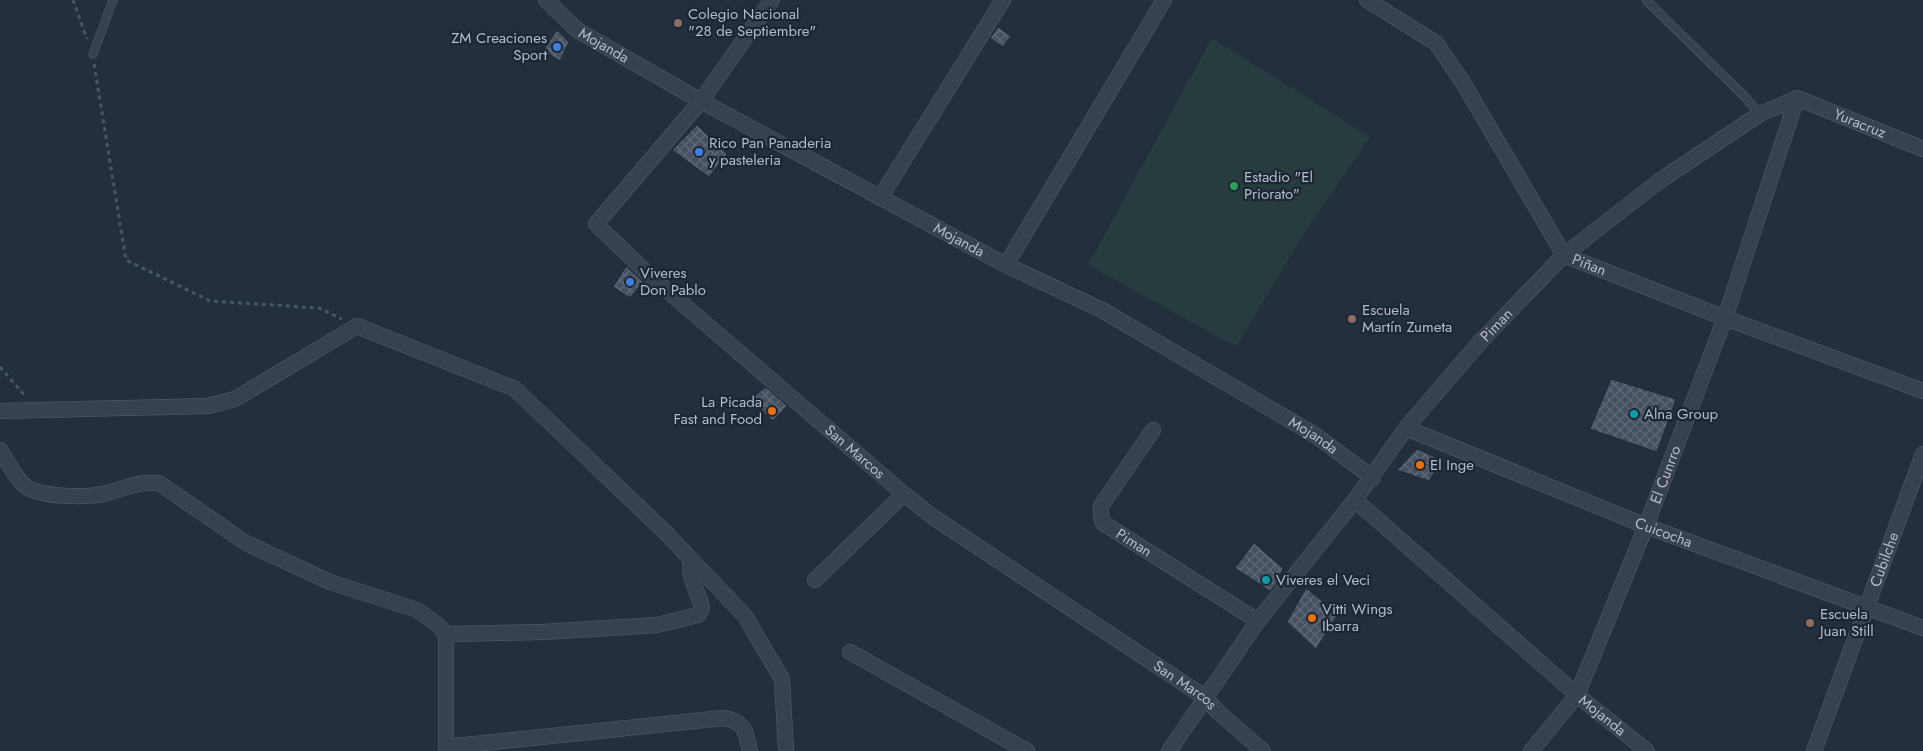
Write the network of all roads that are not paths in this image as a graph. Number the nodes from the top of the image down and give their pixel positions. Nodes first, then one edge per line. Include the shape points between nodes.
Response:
1 (113, 0) edge
2 (546, 0) edge
3 (772, 0) edge
4 (1003, 0) edge
5 (1164, 0) edge
6 (1366, 0) edge
7 (1646, 0) edge
8 (92, 54) road end
9 (1797, 98) junction
10 (701, 101) junction
11 (1760, 114) junction
12 (1923, 149) edge
13 (880, 198) junction
14 (1564, 255) junction
15 (1006, 264) junction
16 (1725, 318) junction
17 (1923, 391) edge
18 (0, 412) edge
19 (1406, 428) junction
20 (1153, 430) dead end
21 (0, 450) edge
22 (1923, 454) edge
23 (1372, 478) junction
24 (904, 494) junction
25 (1356, 500) junction
26 (1646, 526) junction
27 (691, 561) junction
28 (816, 580) dead end
29 (1867, 607) junction
30 (1258, 621) junction
31 (1923, 628) edge
32 (446, 634) junction
33 (850, 652) dead end
34 (1577, 695) junction
35 (1206, 698) junction
36 (446, 749) edge
37 (750, 751) edge
38 (786, 751) edge
39 (1027, 751) edge
40 (1169, 751) edge
41 (1263, 751) edge
42 (1531, 751) edge
43 (1647, 751) edge
44 (1814, 751) edge

1 - 8 lane
2 - 10 street, Mojanda via 577,30
3 - 10 street
4 - 13 street
5 - 15 street
6 - 14 street, Piñan via 1436,43 1462,81
7 - 11 lane
9 - 11 street, Piman
9 - 12 street, Yuracruz
9 - 16 street, El Cunrro
10 - 13 street, Mojanda
10 - 24 street, San Marcos via 596,224 648,274
11 - 14 street, Piman via 1658,182
13 - 15 street, Mojanda
14 - 16 street, Piñan
14 - 19 street, Piman via 1480,342
15 - 23 street, Mojanda via 1102,310 1315,435
16 - 17 street, Piñan
16 - 26 street, El Cunrro
18 - 27 street via 208,406 234,399 357,326 515,389 664,531
19 - 23 street, Piman
19 - 26 street, Cuicocha
20 - 30 street, Piman via 1101,506 1100,515 1104,523
21 - 32 street via 24,486 62,496 106,494 142,482 159,483 246,543 330,582 417,610
22 - 29 street, Cubilche
23 - 25 street, Piman
24 - 28 street
24 - 35 street, San Marcos via 933,517
25 - 30 street, Piman
25 - 34 street, Mojanda
26 - 29 street, Cuicocha
26 - 34 street, El Cunrro
27 - 32 street via 690,575 700,595 702,608 698,616 685,620 657,625 543,632
27 - 38 street via 745,616 782,679
29 - 31 street, Cuicocha
29 - 44 street, Cubilche
30 - 35 street, Piman
32 - 36 street
33 - 39 street
34 - 42 street, El Cunrro
34 - 43 street, Mojanda
35 - 40 street, Piman
35 - 41 street, San Marcos
36 - 37 street via 723,718 736,720 745,730

